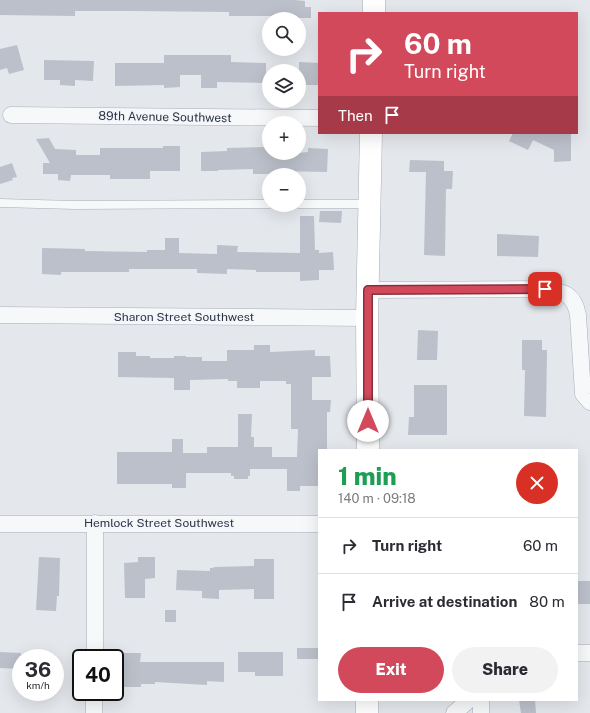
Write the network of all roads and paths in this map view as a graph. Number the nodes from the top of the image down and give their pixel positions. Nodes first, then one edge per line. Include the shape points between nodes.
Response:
1 (374, 0) edge
2 (374, 12) edge
3 (10, 115) dead end
4 (318, 118) edge
5 (371, 134) edge
6 (0, 203) edge
7 (262, 204) edge
8 (306, 204) edge
9 (370, 204) junction
10 (368, 290) junction
11 (0, 315) edge
12 (367, 318) junction
13 (590, 402) edge
14 (368, 449) edge
15 (95, 523) junction
16 (0, 524) edge
17 (318, 524) edge
18 (94, 649) edge
19 (578, 653) edge
20 (590, 653) edge
21 (94, 701) edge
22 (367, 701) edge
23 (468, 701) edge
24 (481, 701) edge
25 (94, 713) edge
26 (367, 713) edge
27 (454, 713) edge
28 (481, 713) edge

1 - 2 street
3 - 4 street, 89th Avenue Southwest
5 - 9 street
6 - 7 lane
8 - 9 lane
9 - 10 street
10 - 12 street
10 - 13 street via 545,289 570,297 576,304 578,315 583,394
11 - 12 street, Sharon Street Southwest
12 - 14 street
15 - 16 street, Hemlock Street Southwest
15 - 17 street, Hemlock Street Southwest
15 - 18 street
19 - 20 street
21 - 25 street
22 - 26 street
23 - 27 street
24 - 28 street

